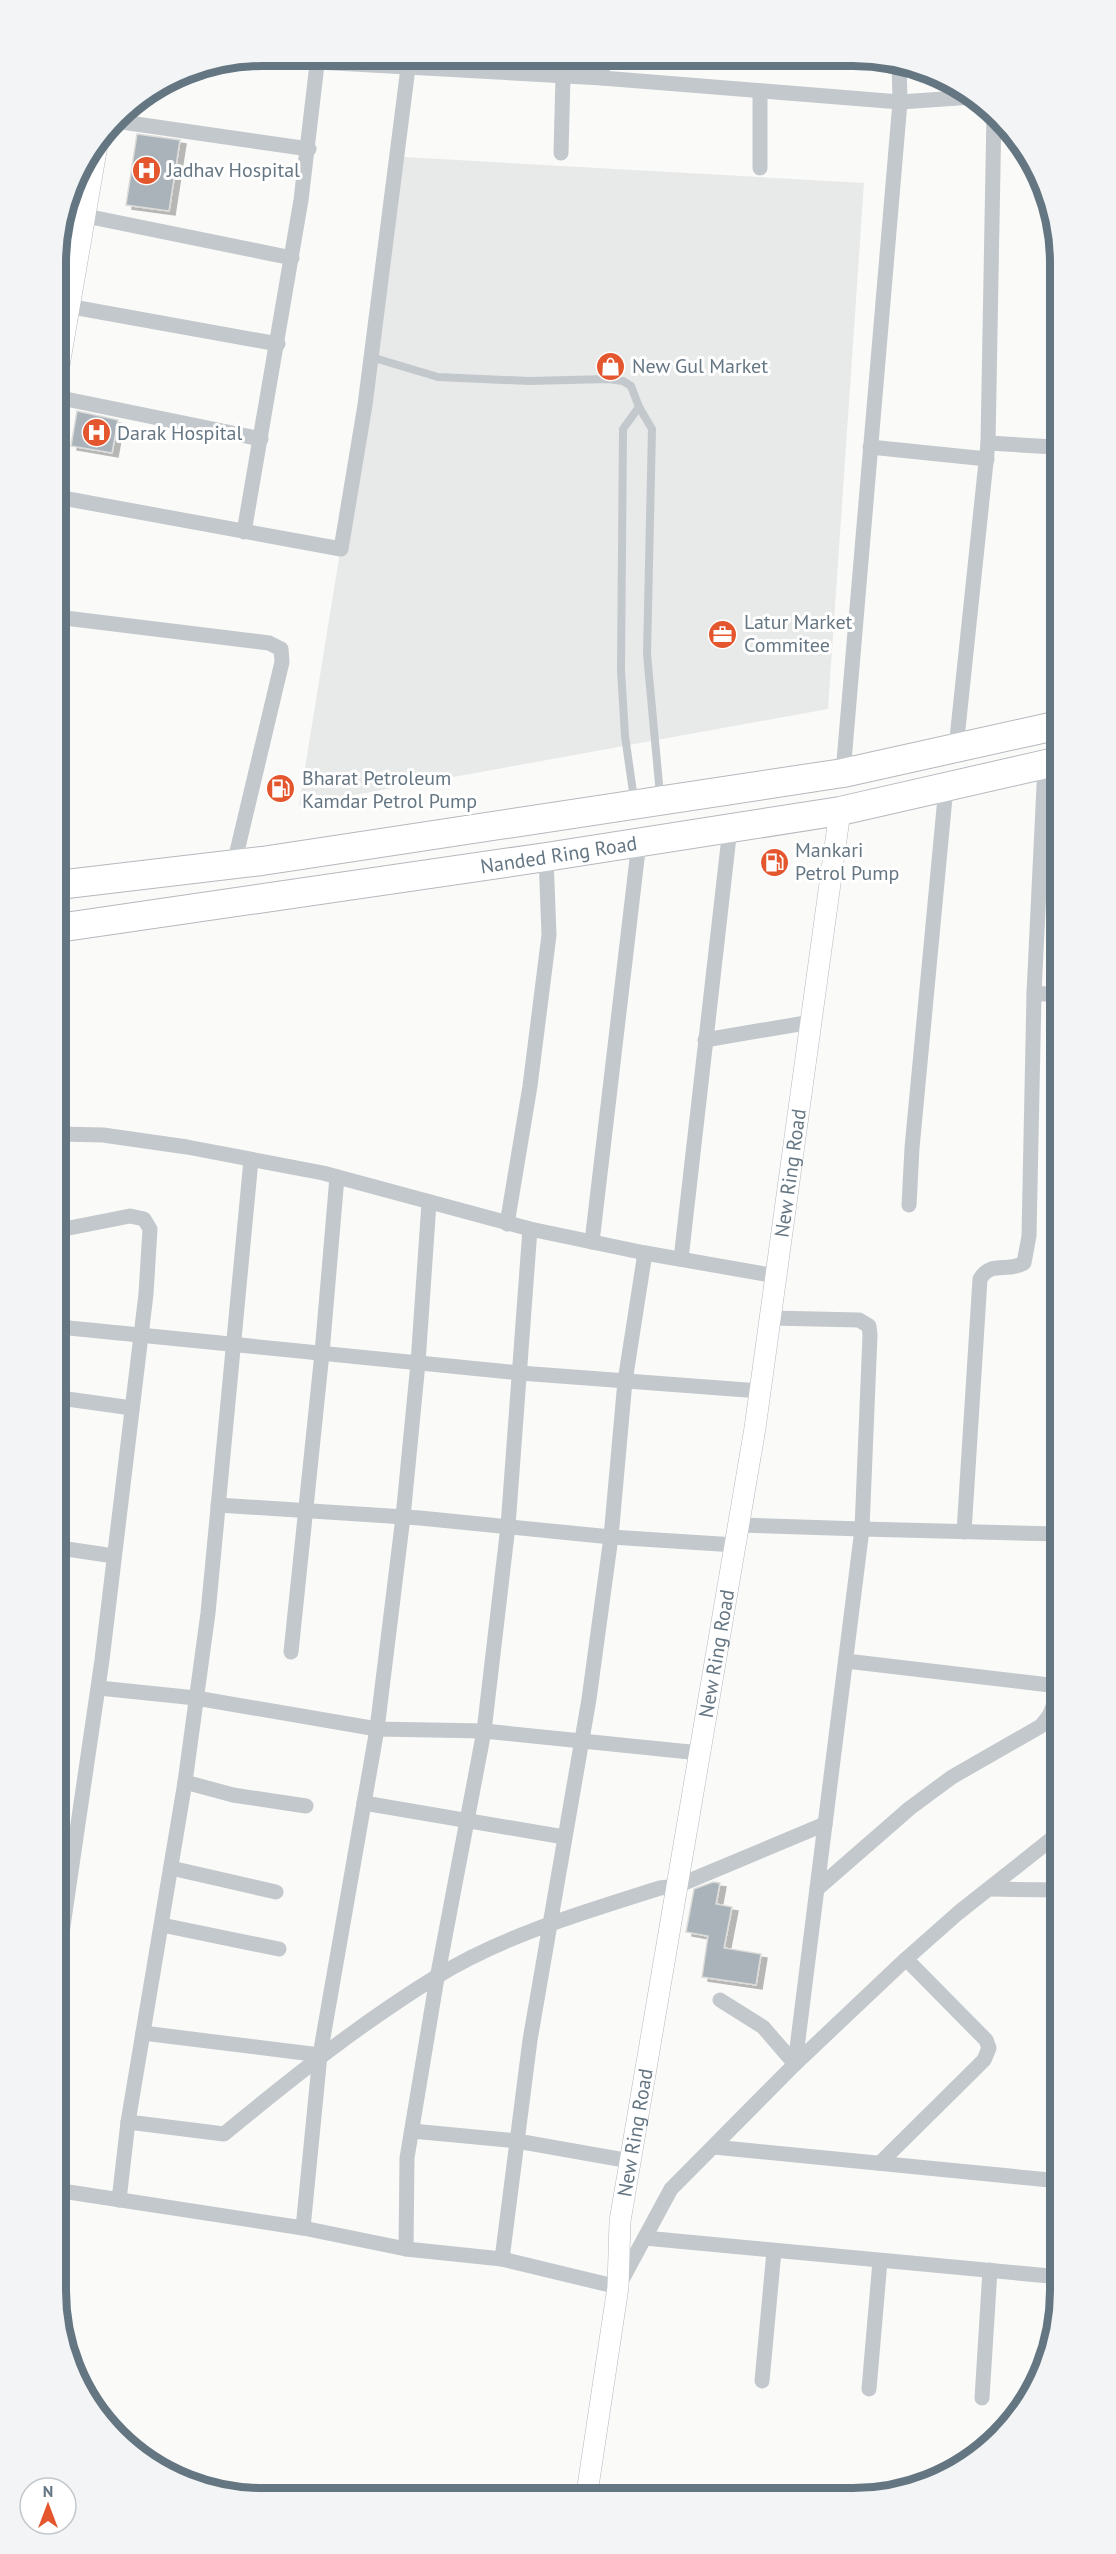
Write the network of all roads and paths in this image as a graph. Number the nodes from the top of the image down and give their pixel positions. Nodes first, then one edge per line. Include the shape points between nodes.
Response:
1 (316, 66) edge
2 (388, 66) edge
3 (603, 66) edge
4 (408, 68) junction
5 (899, 72) edge
6 (563, 76) junction
7 (602, 78) junction
8 (760, 91) junction
9 (961, 98) edge
10 (900, 102) junction
11 (125, 123) edge
12 (994, 126) edge
13 (309, 149) junction
14 (561, 153) dead end
15 (95, 161) edge
16 (760, 168) dead end
17 (85, 223) junction
18 (71, 224) edge
19 (292, 258) junction
20 (66, 295) edge
21 (66, 307) edge
22 (278, 344) junction
23 (371, 357) junction
24 (66, 399) edge
25 (639, 407) junction
26 (261, 439) junction
27 (988, 444) junction
28 (870, 447) junction
29 (1050, 447) edge
30 (987, 459) junction
31 (66, 498) edge
32 (244, 532) junction
33 (66, 618) edge
34 (1050, 727) edge
35 (956, 748) junction
36 (1050, 764) edge
37 (843, 773) junction
38 (946, 787) junction
39 (648, 802) junction
40 (840, 811) junction
41 (730, 828) junction
42 (639, 842) junction
43 (546, 857) junction
44 (234, 864) junction
45 (66, 884) edge
46 (66, 927) edge
47 (1034, 993) junction
48 (1050, 994) edge
49 (811, 1022) junction
50 (705, 1040) junction
51 (66, 1134) edge
52 (251, 1160) junction
53 (337, 1177) junction
54 (429, 1203) junction
55 (909, 1204) dead end
56 (507, 1224) junction
57 (66, 1229) edge
58 (530, 1229) junction
59 (592, 1242) junction
60 (645, 1253) junction
61 (681, 1259) junction
62 (776, 1276) junction
63 (771, 1317) junction
64 (66, 1328) edge
65 (141, 1334) junction
66 (234, 1344) junction
67 (322, 1353) junction
68 (418, 1363) junction
69 (520, 1373) junction
70 (625, 1381) junction
71 (760, 1391) junction
72 (66, 1399) edge
73 (132, 1408) junction
74 (218, 1505) junction
75 (305, 1511) junction
76 (403, 1517) junction
77 (739, 1525) junction
78 (508, 1526) junction
79 (862, 1529) junction
80 (964, 1532) junction
81 (1050, 1534) edge
82 (611, 1537) junction
83 (735, 1545) junction
84 (66, 1549) edge
85 (114, 1556) junction
86 (291, 1652) dead end
87 (846, 1661) junction
88 (1050, 1685) edge
89 (99, 1688) junction
90 (196, 1698) junction
91 (1050, 1714) edge
92 (377, 1729) junction
93 (484, 1731) junction
94 (581, 1740) junction
95 (700, 1753) junction
96 (185, 1782) junction
97 (364, 1803) junction
98 (306, 1806) dead end
99 (466, 1820) junction
100 (825, 1824) junction
101 (564, 1837) junction
102 (1050, 1840) edge
103 (171, 1868) junction
104 (677, 1886) junction
105 (817, 1889) junction
106 (989, 1889) junction
107 (1050, 1890) edge
108 (276, 1892) dead end
109 (66, 1907) edge
110 (162, 1925) junction
111 (549, 1925) junction
112 (279, 1949) dead end
113 (906, 1959) junction
114 (437, 1976) junction
115 (720, 2000) dead end
116 (143, 2033) junction
117 (320, 2055) junction
118 (795, 2064) junction
119 (128, 2122) junction
120 (412, 2131) junction
121 (517, 2141) junction
122 (714, 2147) junction
123 (630, 2161) junction
124 (880, 2163) junction
125 (1050, 2180) edge
126 (66, 2192) edge
127 (119, 2200) junction
128 (303, 2228) junction
129 (645, 2238) junction
130 (406, 2249) junction
131 (774, 2251) junction
132 (502, 2259) junction
133 (880, 2261) junction
134 (990, 2270) junction
135 (1050, 2276) edge
136 (618, 2287) junction
137 (762, 2381) dead end
138 (869, 2389) dead end
139 (982, 2398) dead end
140 (588, 2488) edge

1 - 13 street
2 - 4 street
3 - 7 street
4 - 6 street
4 - 23 street
5 - 10 street
6 - 7 street
6 - 14 street
7 - 8 street
8 - 10 street
8 - 16 street
9 - 10 street
10 - 28 street
11 - 13 street
12 - 27 street
13 - 19 street
15 - 17 street
17 - 18 street
17 - 19 street
17 - 20 street
19 - 22 street
21 - 22 street
22 - 26 street
23 - 25 lane via 438,377 623,381 631,386
23 - 32 street via 341,549
24 - 26 street
25 - 39 lane via 652,429
25 - 39 lane via 623,429 621,670 625,736
26 - 32 street
27 - 29 street
27 - 30 street
28 - 30 street
28 - 37 street
30 - 35 street
31 - 32 street
33 - 44 street via 269,643 281,649 282,662
34 - 35 highway
35 - 37 highway
36 - 38 highway, Nanded Ring Road
36 - 47 street
37 - 39 highway
38 - 40 highway, Nanded Ring Road
38 - 55 street
39 - 44 highway
40 - 41 highway, Nanded Ring Road
40 - 49 street, New Ring Road
41 - 42 highway, Nanded Ring Road
41 - 50 street
42 - 43 highway, Nanded Ring Road
42 - 59 street
43 - 46 highway, Nanded Ring Road
43 - 56 street via 549,935
44 - 45 highway
47 - 48 street
47 - 80 street via 1027,1257 1019,1266 990,1268 980,1279
49 - 50 street
49 - 62 street, New Ring Road
50 - 61 street
51 - 52 street via 103,1135
52 - 53 street
52 - 66 street
53 - 54 street
53 - 67 street
54 - 56 street
54 - 68 street
56 - 58 street
57 - 65 street via 130,1216 144,1219 150,1228
58 - 59 street
58 - 69 street
59 - 60 street
60 - 61 street
60 - 70 street
61 - 62 street
62 - 63 street, New Ring Road
63 - 71 street, New Ring Road
63 - 79 street via 859,1320 869,1326
64 - 65 street
65 - 66 street
65 - 73 street
66 - 67 street
66 - 74 street
67 - 68 street
67 - 75 street
68 - 69 street
68 - 76 street
69 - 70 street
69 - 78 street
70 - 71 street
70 - 82 street
71 - 77 street, New Ring Road
72 - 73 street
73 - 85 street
74 - 75 street
74 - 90 street
75 - 76 street
75 - 86 street
76 - 78 street
76 - 92 street
77 - 79 street
77 - 83 street, New Ring Road
78 - 82 street
78 - 93 street
79 - 80 street
79 - 87 street
80 - 81 street
82 - 83 street
82 - 94 street
83 - 95 street, New Ring Road
84 - 85 street
85 - 89 street
87 - 88 street
87 - 100 street
89 - 90 street
89 - 109 street
90 - 92 street
90 - 96 street
91 - 105 street via 1041,1726 952,1777 910,1808
92 - 93 street
92 - 97 street
93 - 94 street
93 - 99 street
94 - 95 street
94 - 101 street
95 - 104 street, New Ring Road
96 - 98 street via 233,1795
96 - 103 street
97 - 99 street
97 - 117 street
99 - 101 street
99 - 114 street
100 - 104 street
100 - 105 street
101 - 111 street
102 - 106 street
103 - 108 street
103 - 110 street
104 - 111 street via 660,1888
104 - 123 street, New Ring Road
105 - 118 street
106 - 107 street
106 - 113 street
110 - 112 street
110 - 116 street
111 - 114 street
111 - 121 street
113 - 118 street
113 - 124 street via 986,2040 989,2048 984,2060
114 - 117 street
114 - 120 street
115 - 118 street via 763,2027
116 - 117 street
116 - 119 street
117 - 119 street via 225,2134
117 - 128 street
118 - 122 street
119 - 127 street
120 - 121 street
120 - 130 street via 407,2158
121 - 123 street
121 - 132 street
122 - 124 street
122 - 129 street via 671,2189
123 - 136 street, New Ring Road via 620,2221
124 - 125 street
126 - 127 street
127 - 128 street
128 - 130 street
129 - 131 street
129 - 136 street
130 - 132 street
131 - 133 street
131 - 137 street
132 - 136 street
133 - 134 street
133 - 138 street
134 - 135 street
134 - 139 street
136 - 140 street, New Ring Road

